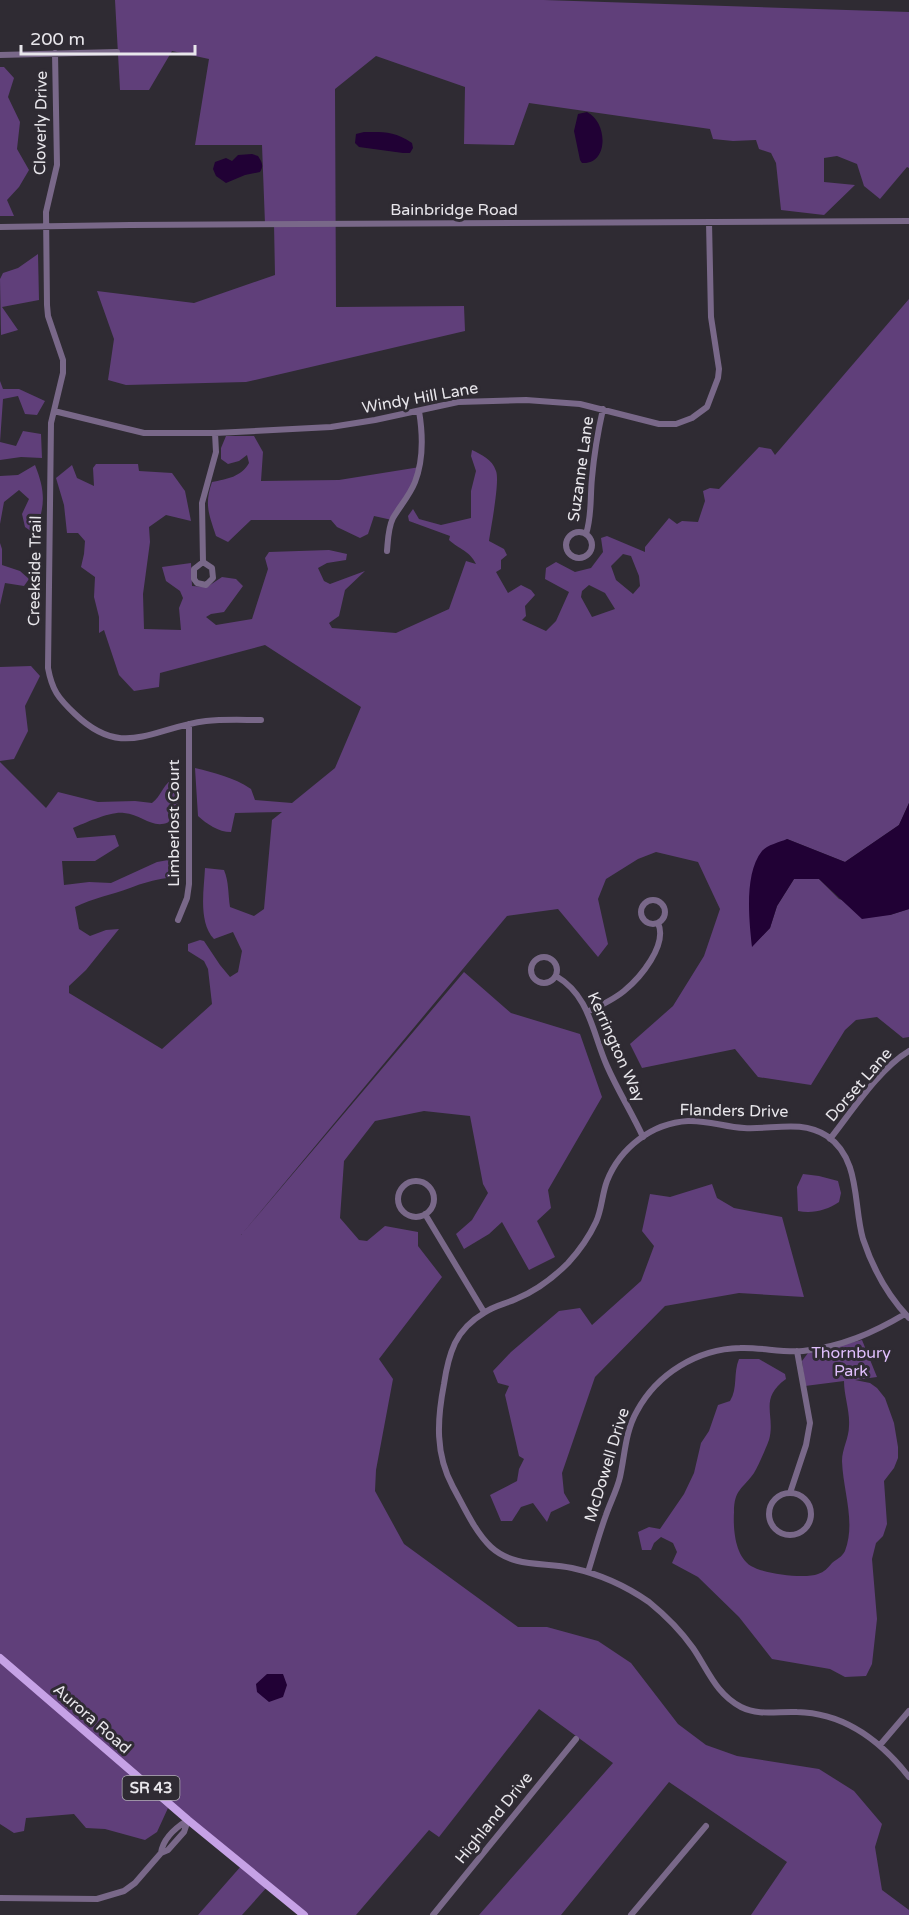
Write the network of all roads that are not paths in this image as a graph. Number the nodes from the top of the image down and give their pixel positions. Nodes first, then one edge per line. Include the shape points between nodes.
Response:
1 (117, 52) dead end
2 (55, 53) junction
3 (0, 55) edge
4 (909, 221) edge
5 (709, 222) junction
6 (0, 227) edge
7 (47, 227) junction
8 (603, 409) junction
9 (54, 411) junction
10 (419, 411) junction
11 (215, 433) junction
12 (586, 534) junction
13 (387, 551) dead end
14 (203, 562) dead end
15 (261, 720) dead end
16 (189, 724) junction
17 (178, 920) dead end
18 (658, 923) junction
19 (556, 976) junction
20 (587, 1012) junction
21 (909, 1051) edge
22 (643, 1137) junction
23 (830, 1138) junction
24 (425, 1214) junction
25 (484, 1312) junction
26 (907, 1316) edge
27 (797, 1351) junction
28 (790, 1492) junction
29 (588, 1572) junction
30 (0, 1658) edge
31 (909, 1711) edge
32 (576, 1739) dead end
33 (880, 1745) junction
34 (909, 1777) edge
35 (188, 1820) junction
36 (706, 1826) dead end
37 (0, 1898) edge
38 (304, 1915) edge
39 (433, 1915) edge
40 (631, 1915) edge

1 - 2 street
2 - 3 street
2 - 7 street, Cloverly Drive via 57,165 47,200
4 - 5 street, Bainbridge Road
5 - 7 street, Bainbridge Road
5 - 8 street, Windy Hill Lane via 711,317 719,369 707,407 676,424 659,424
6 - 7 street, Bainbridge Road
7 - 9 street, Creekside Trail via 48,316 63,360
8 - 10 street, Windy Hill Lane via 563,402 492,400
8 - 12 street, Suzanne Lane
9 - 11 street, Windy Hill Lane via 144,433
9 - 16 street, Creekside Trail via 48,668 53,689 89,728 120,740
10 - 11 street, Windy Hill Lane via 330,427
10 - 13 street via 420,467 392,520
11 - 14 street via 216,452 202,503
12 - 12 street, Suzanne Lane via 578,531 567,538 566,549 572,556 580,558 590,552 592,544
15 - 16 street, Creekside Trail
16 - 17 street, Limberlost Court via 189,884
18 - 18 street via 665,909 660,902 648,901 641,910 642,917 651,924
18 - 20 street via 660,940 644,970 624,992
19 - 19 street, Kerrington Way via 557,968 549,958 541,958 532,966 537,981 546,983
19 - 20 street, Kerrington Way via 574,989
20 - 22 street, Kerrington Way via 607,1066
21 - 23 street, Dorset Lane via 884,1072
22 - 23 street, Flanders Drive via 671,1124 696,1121 750,1129 798,1126
22 - 25 street, Flanders Drive via 615,1166 596,1220 572,1258 535,1289
23 - 26 street via 852,1171 859,1223 872,1263
24 - 24 street via 434,1200 431,1189 417,1180 406,1184 398,1193 402,1211 413,1217
24 - 25 street
25 - 29 street, Flanders Drive via 458,1339 448,1364 438,1428 447,1473 494,1550 520,1562
26 - 27 street, McDowell Drive via 855,1339
27 - 28 street via 810,1423
27 - 29 street, McDowell Drive via 739,1348 712,1352 687,1361 654,1386 631,1425 620,1478
28 - 28 street via 778,1497 769,1514 773,1527 791,1535 808,1526 812,1513 807,1501
29 - 33 street, Flanders Drive via 625,1587 650,1603 690,1643 715,1686 733,1702 754,1712 821,1715 852,1726
30 - 35 main road, Aurora Road / SR 43
31 - 33 street
32 - 39 street, Highland Drive
33 - 34 street, Flanders Drive
35 - 37 street via 184,1832 168,1850 135,1883 112,1896
35 - 38 main road, Aurora Road / SR 43
36 - 40 street

